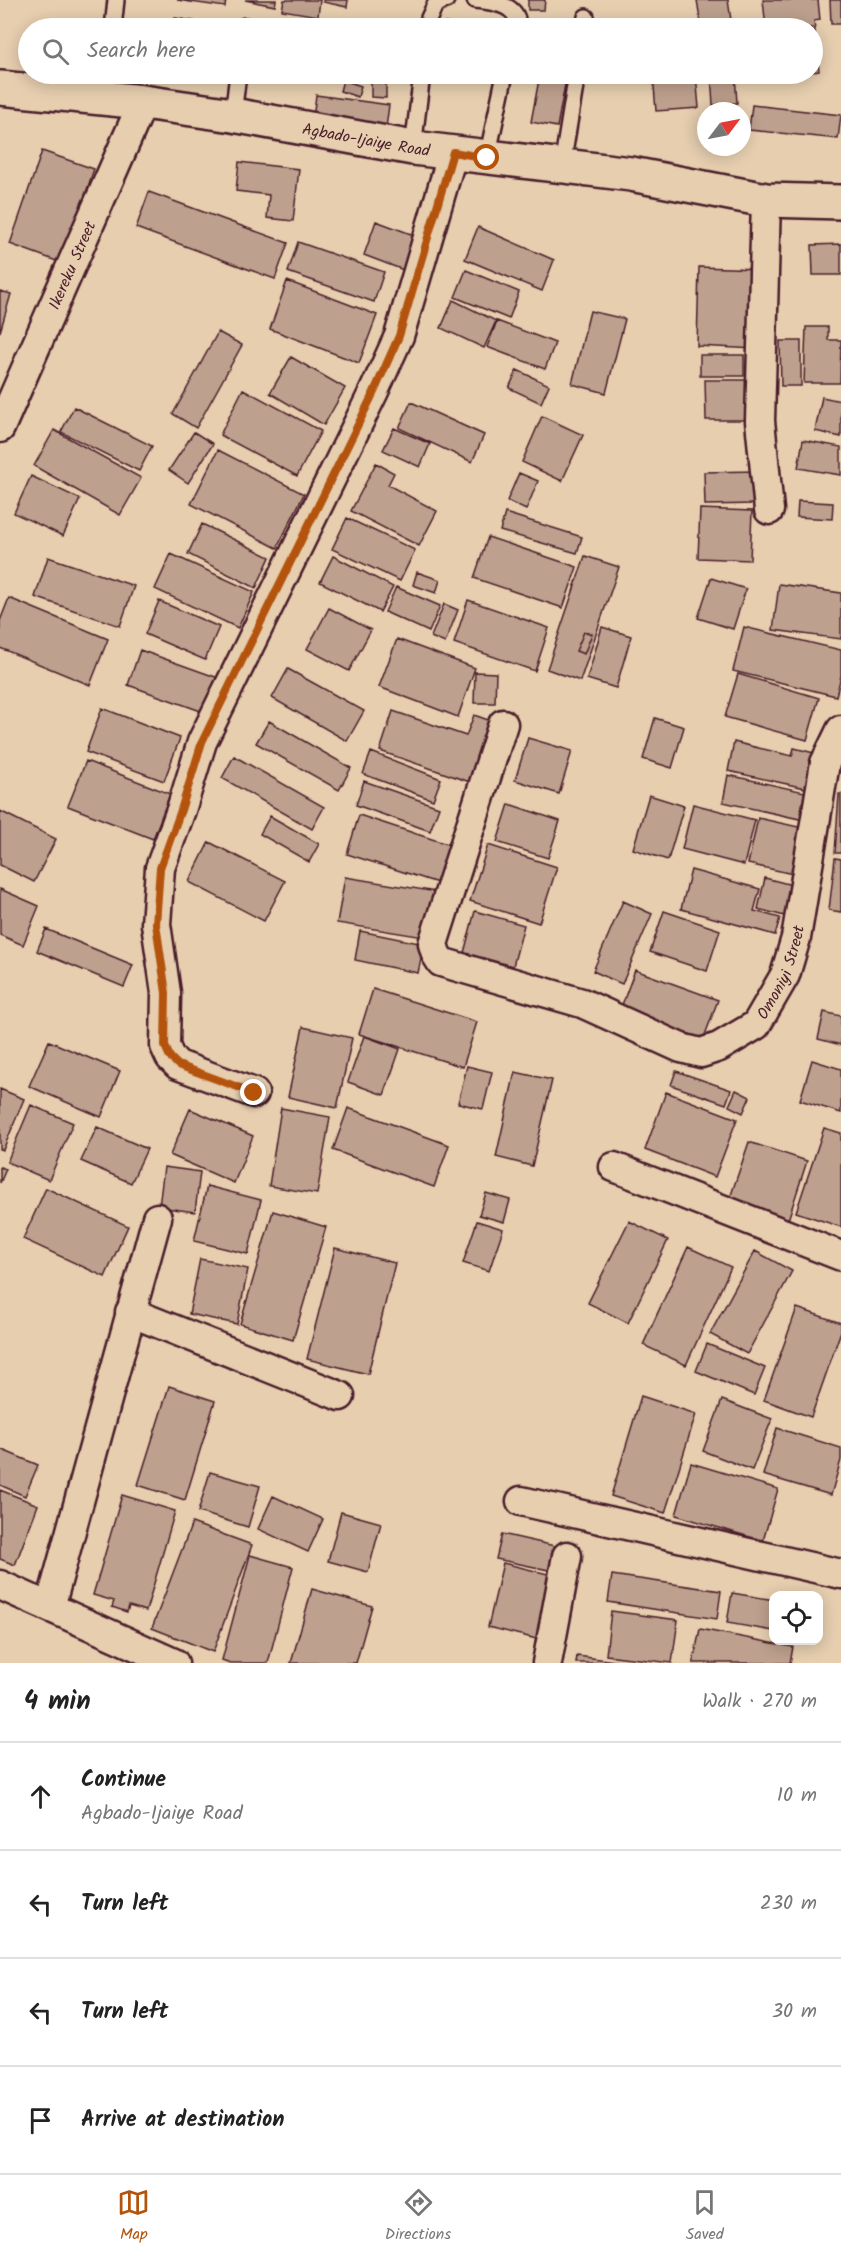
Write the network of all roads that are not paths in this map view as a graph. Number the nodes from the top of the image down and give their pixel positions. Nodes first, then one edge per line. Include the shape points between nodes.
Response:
1 (116, 0) edge
2 (446, 0) edge
3 (475, 0) edge
4 (114, 18) edge
5 (429, 18) edge
6 (516, 18) edge
7 (237, 84) edge
8 (421, 84) edge
9 (500, 84) edge
10 (575, 84) edge
11 (107, 86) edge
12 (0, 88) edge
13 (143, 102) junction
14 (233, 115) junction
15 (413, 148) junction
16 (453, 152) junction
17 (487, 158) junction
18 (561, 166) junction
19 (766, 200) junction
20 (841, 202) edge
21 (0, 426) edge
22 (769, 510) dead end
23 (503, 724) dead end
24 (841, 730) edge
25 (254, 1093) dead end
26 (614, 1167) dead end
27 (157, 1218) dead end
28 (841, 1256) edge
29 (130, 1312) junction
30 (340, 1396) dead end
31 (521, 1501) dead end
32 (567, 1556) dead end
33 (841, 1574) edge
34 (0, 1585) edge
35 (50, 1607) junction
36 (174, 1663) edge
37 (547, 1663) edge

1 - 4 lane
2 - 5 lane via 435,5
3 - 6 lane via 501,3
7 - 14 lane
8 - 15 lane
9 - 17 lane
10 - 18 lane
11 - 12 street, Agbado-Ijaiye Road
11 - 13 street, Agbado-Ijaiye Road
13 - 14 street, Agbado-Ijaiye Road
13 - 21 street, Ikereku Street
14 - 15 street, Agbado-Ijaiye Road
15 - 16 street, Agbado-Ijaiye Road
16 - 17 street, Agbado-Ijaiye Road
16 - 25 street via 399,336 202,742 160,868 156,924 166,993 165,1046 178,1065
17 - 18 street, Agbado-Ijaiye Road
18 - 19 street, Agbado-Ijaiye Road via 631,174
19 - 20 street, Agbado-Ijaiye Road
19 - 22 street via 760,421
23 - 24 street, Omoniyi Street via 433,944 436,954 441,962 582,1003 681,1048 701,1053 756,1025 785,975 796,938 825,763
26 - 28 street
27 - 29 street
29 - 30 street
29 - 35 street
31 - 33 street
32 - 37 street
34 - 35 street
35 - 36 street

